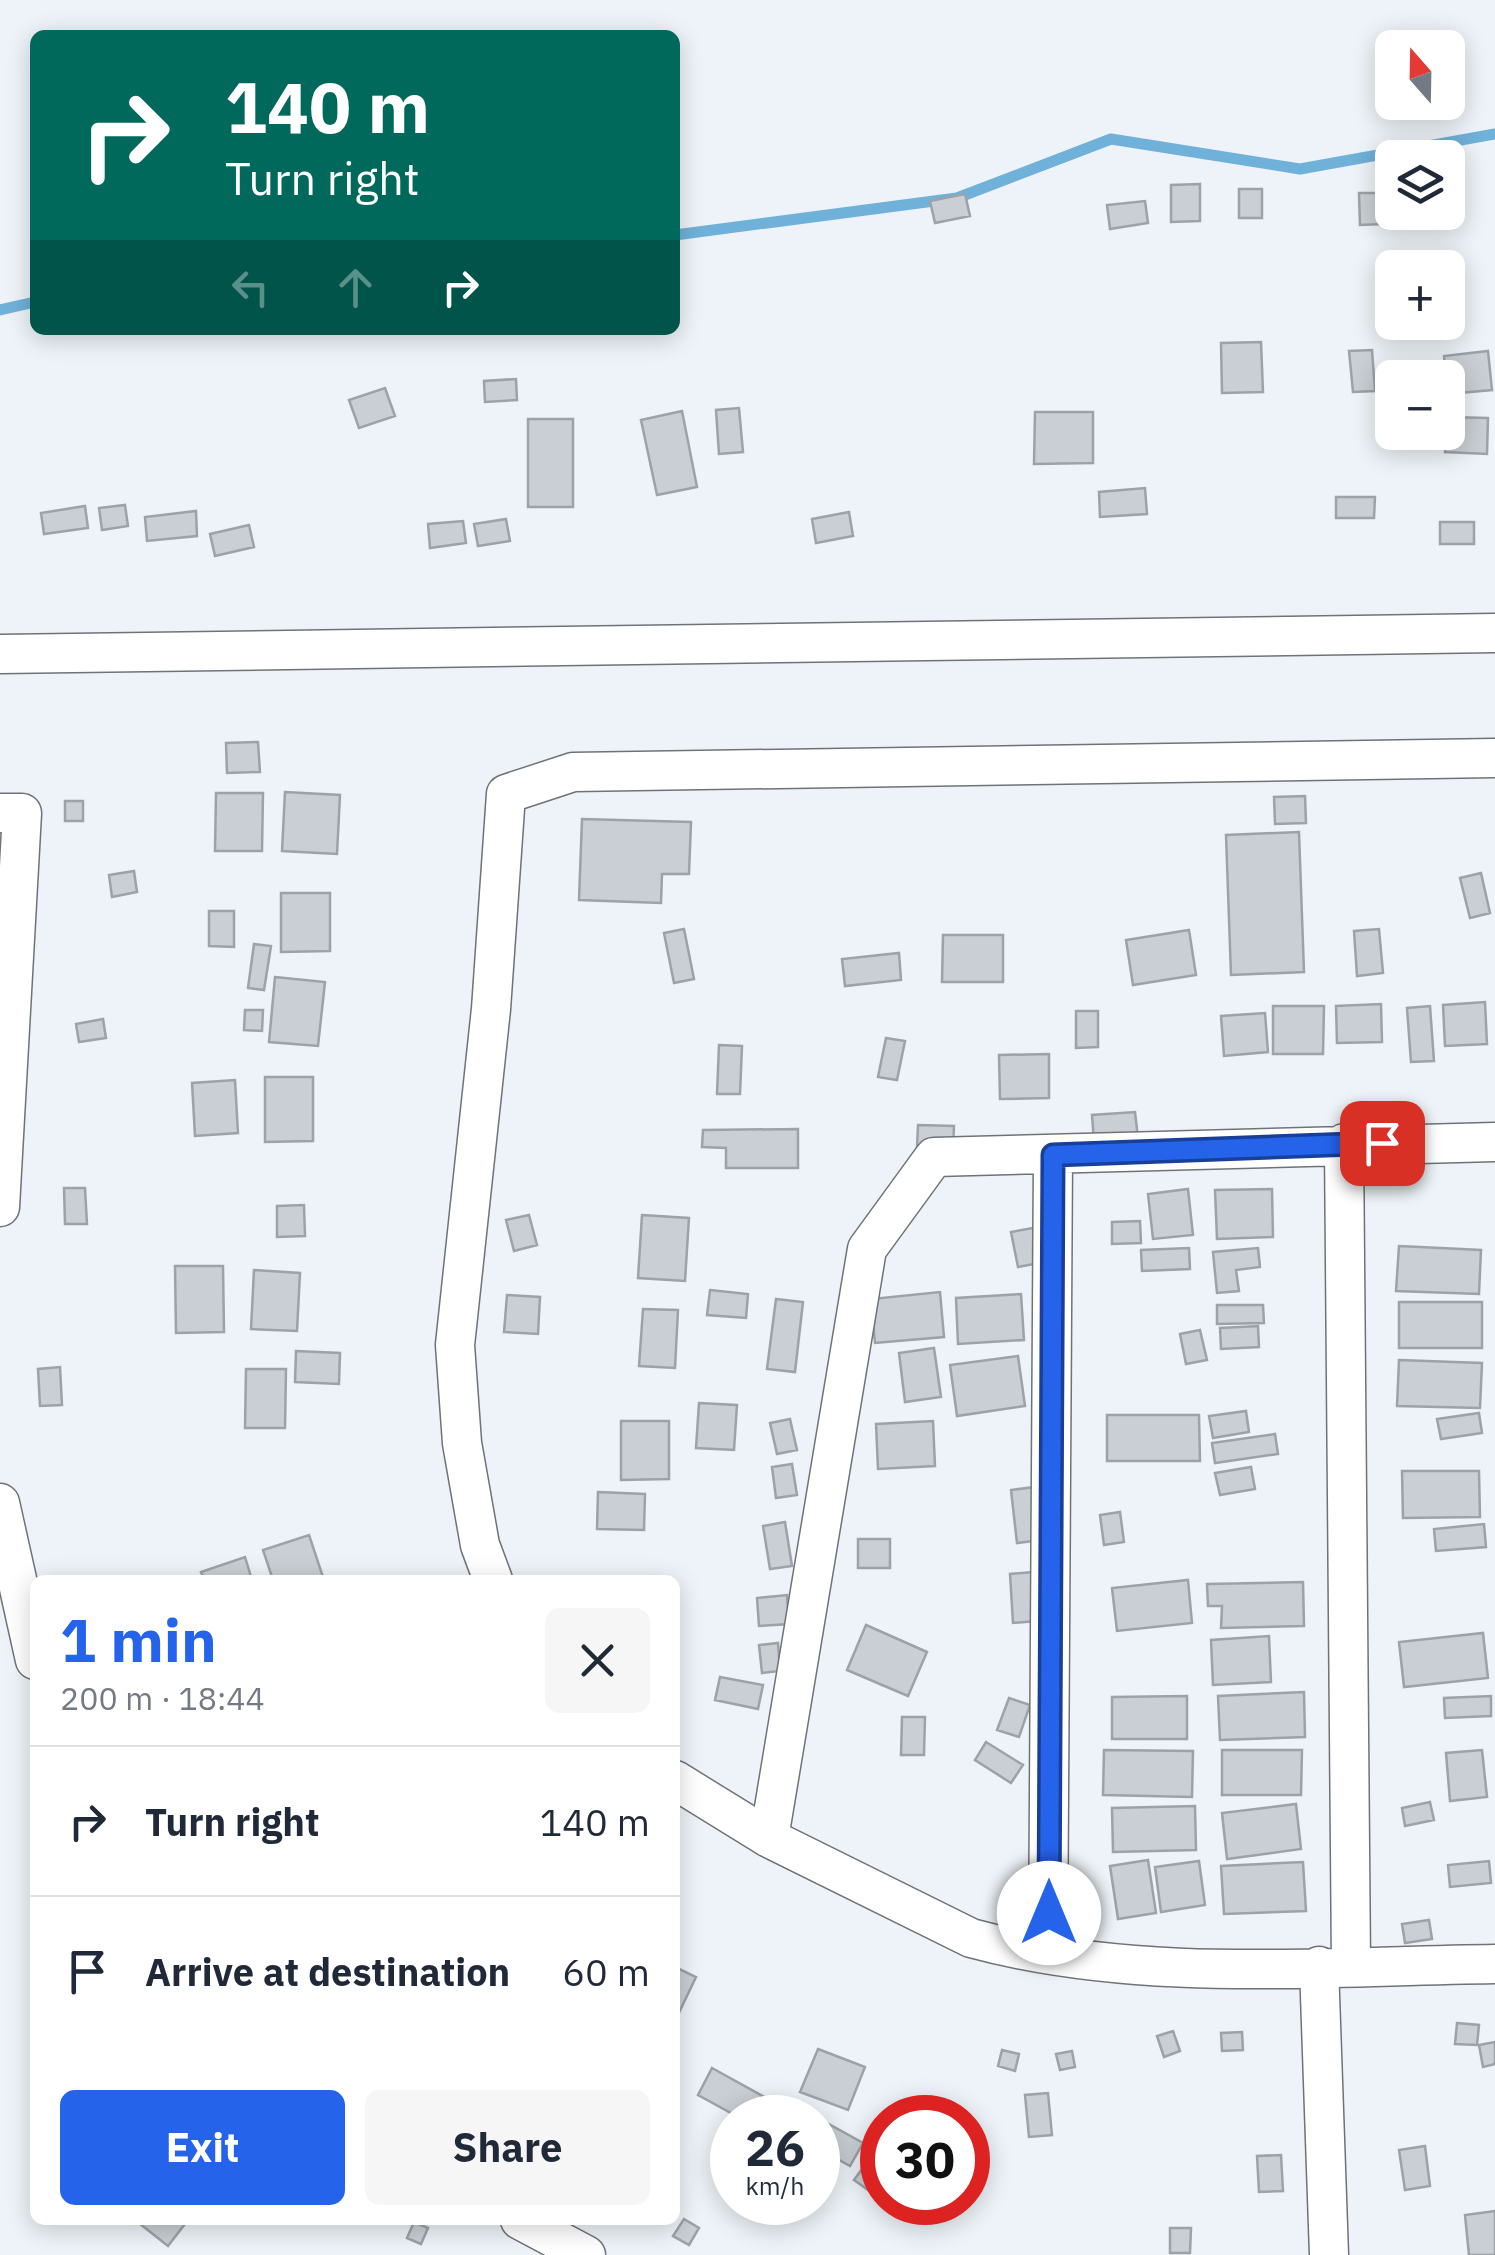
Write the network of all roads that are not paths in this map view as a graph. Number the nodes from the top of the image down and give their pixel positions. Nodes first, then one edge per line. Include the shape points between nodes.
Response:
1 (1495, 633) edge
2 (0, 654) edge
3 (1495, 758) edge
4 (0, 813) edge
5 (1495, 1142) edge
6 (1344, 1144) junction
7 (1053, 1155) junction
8 (0, 1206) edge
9 (0, 1503) edge
10 (490, 1575) edge
11 (30, 1638) edge
12 (680, 1783) edge
13 (769, 1838) junction
14 (1048, 1952) junction
15 (1495, 1964) edge
16 (1335, 1966) junction
17 (529, 2225) edge
18 (586, 2255) edge
19 (1329, 2255) edge

1 - 2 street
3 - 10 street via 573,772 506,794 492,1009 455,1346 462,1443
4 - 8 street via 22,812
5 - 6 street
6 - 7 street
6 - 16 street
7 - 13 street via 934,1158 867,1249
7 - 14 street
9 - 11 street
12 - 13 street
13 - 14 street via 971,1938
14 - 16 street via 1189,1968
15 - 16 street
16 - 19 street
17 - 18 street

